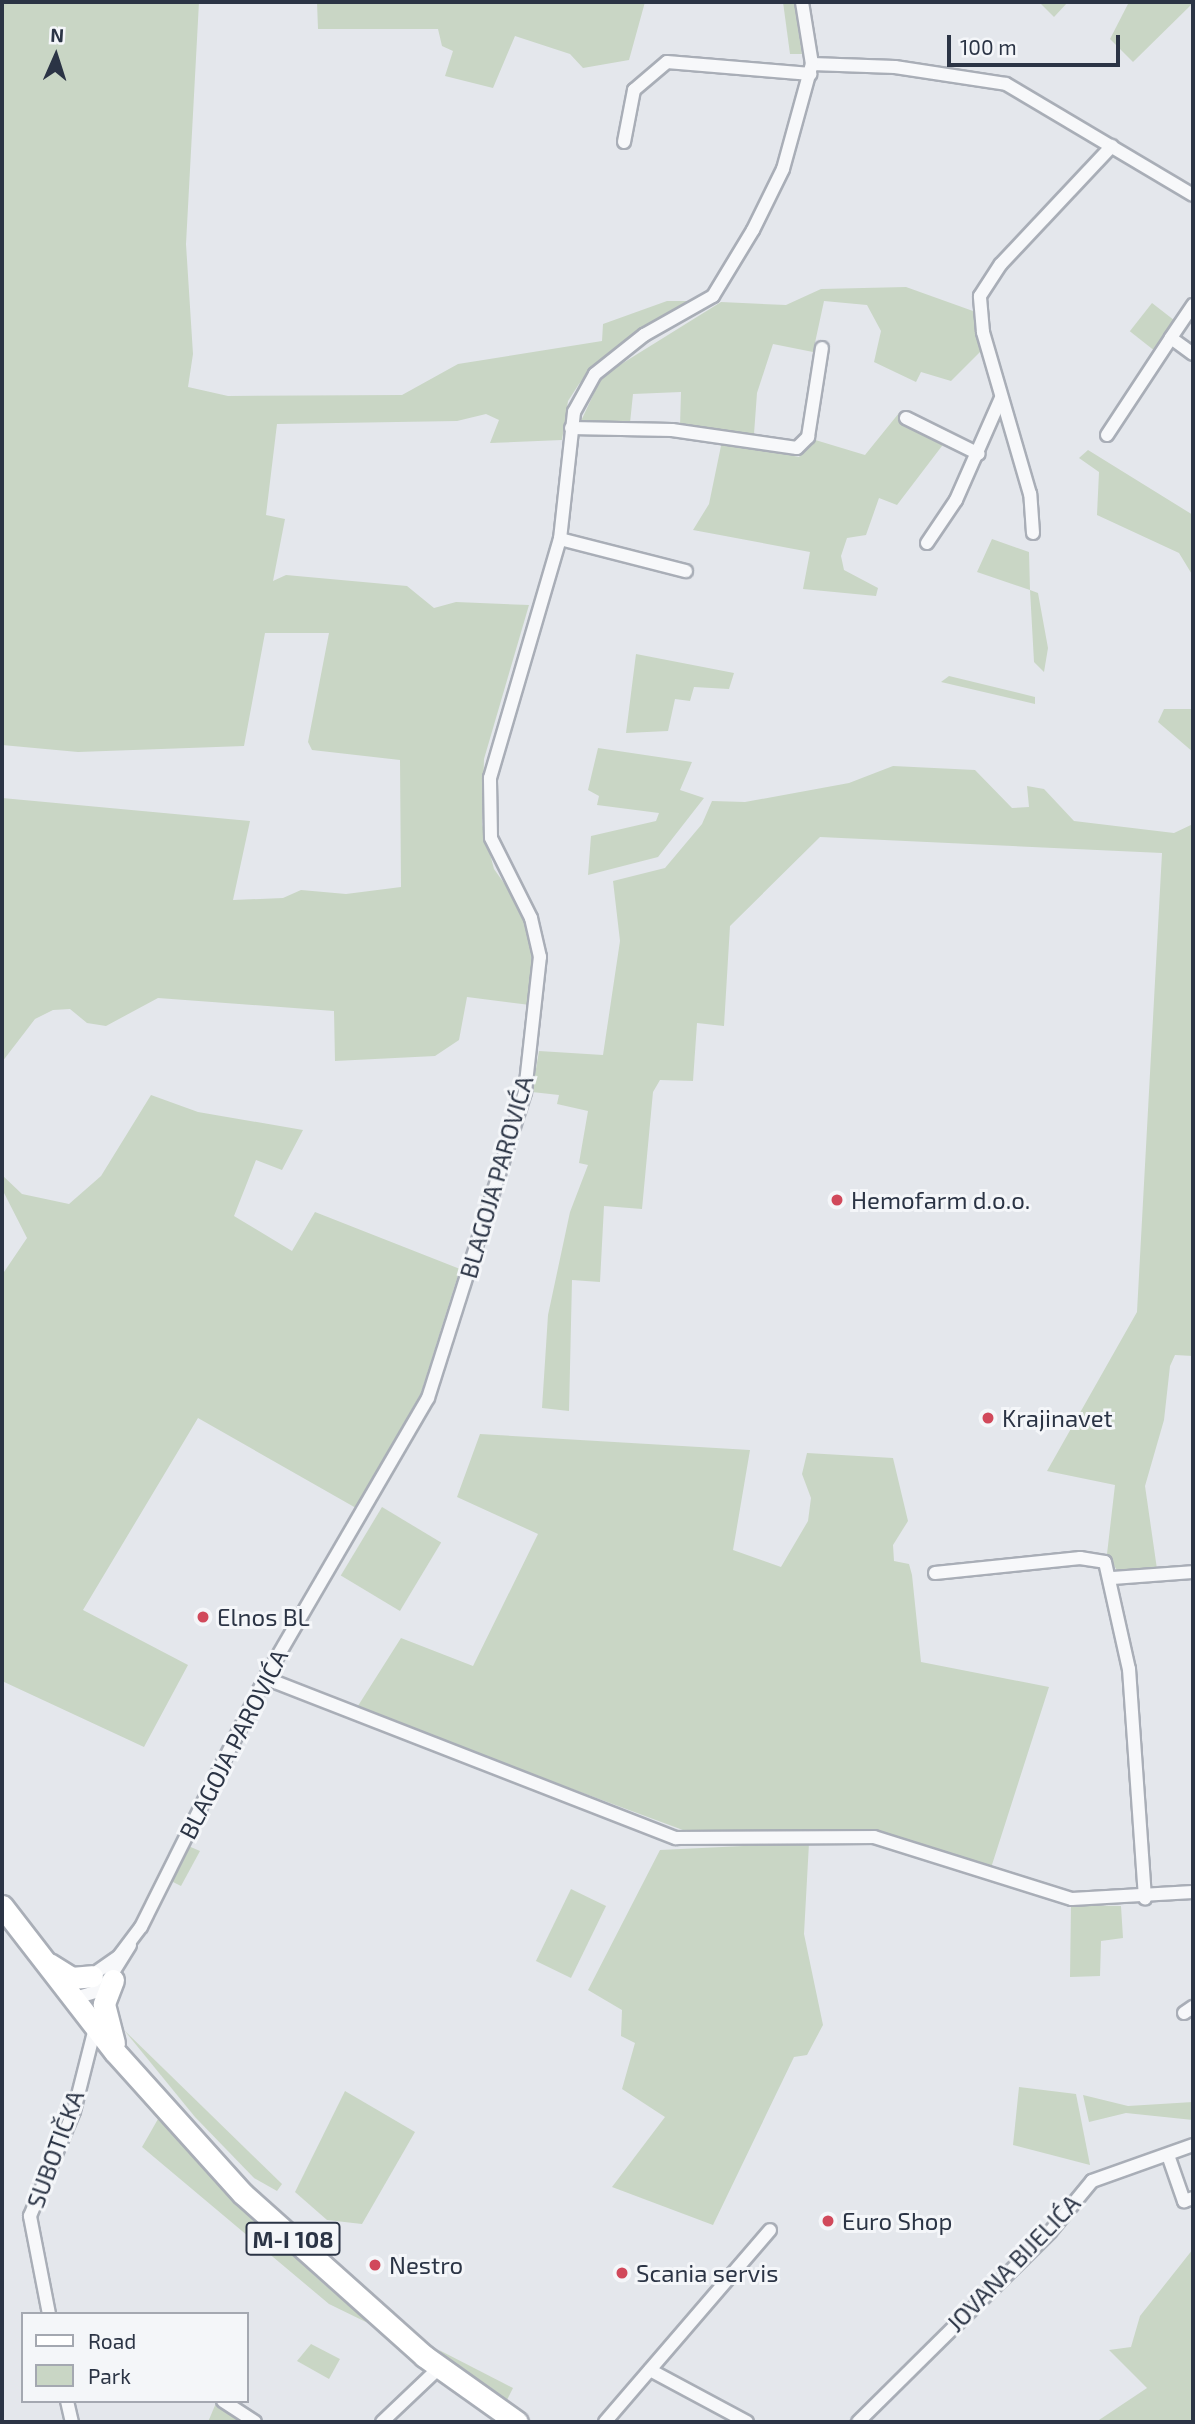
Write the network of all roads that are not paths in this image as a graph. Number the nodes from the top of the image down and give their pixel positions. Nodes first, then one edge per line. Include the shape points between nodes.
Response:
1 (802, 2) edge
2 (811, 69) junction
3 (624, 142) dead end
4 (1112, 146) junction
5 (1193, 195) edge
6 (1193, 306) edge
7 (1171, 338) junction
8 (822, 348) dead end
9 (1193, 354) edge
10 (1001, 398) junction
11 (906, 418) dead end
12 (571, 428) junction
13 (1107, 435) dead end
14 (979, 454) junction
15 (1033, 533) dead end
16 (560, 539) junction
17 (927, 542) dead end
18 (686, 571) dead end
19 (1193, 1572) edge
20 (935, 1573) dead end
21 (1112, 1578) junction
22 (265, 1678) junction
23 (1193, 1892) edge
24 (1145, 1898) junction
25 (2, 1906) edge
26 (130, 1945) junction
27 (33, 1947) junction
28 (92, 1976) junction
29 (113, 1980) junction
30 (70, 1998) junction
31 (95, 2028) junction
32 (127, 2066) junction
33 (1193, 2145) edge
34 (1169, 2158) junction
35 (1193, 2198) edge
36 (770, 2230) dead end
37 (49, 2312) edge
38 (439, 2368) junction
39 (650, 2370) junction
40 (67, 2403) edge
41 (226, 2403) edge
42 (72, 2422) edge
43 (255, 2422) edge
44 (382, 2422) edge
45 (517, 2422) edge
46 (605, 2422) edge
47 (747, 2422) edge
48 (858, 2422) edge

1 - 2 street, BLAGOJA PAROVIĆA
2 - 3 street via 667,62 634,90
2 - 4 street via 895,67 1006,84
2 - 12 street, BLAGOJA PAROVIĆA via 783,169 720,287 595,374
4 - 5 street
4 - 10 street via 984,286 979,314
6 - 7 street
7 - 9 street
7 - 13 street
8 - 12 street via 808,437 797,448 672,430
10 - 14 street
10 - 15 street via 1027,481
11 - 14 street
12 - 16 street, BLAGOJA PAROVIĆA
14 - 17 street
16 - 18 street
16 - 22 street, BLAGOJA PAROVIĆA via 490,778 491,838 531,918 540,957 525,1092 418,1420
19 - 21 street
20 - 21 street via 1098,1556
21 - 24 street via 1129,1669
22 - 24 street via 676,1838 874,1837 926,1849 1033,1891 1090,1901
22 - 26 street, BLAGOJA PAROVIĆA
23 - 24 street
25 - 27 main road, M-I 108
26 - 28 street, BLAGOJA PAROVIĆA
26 - 29 street
27 - 28 main road via 62,1974
27 - 30 main road, M-I 108
28 - 30 street, BLAGOJA PAROVIĆA via 73,1988
29 - 30 street via 90,1998
29 - 32 main road via 105,2017
30 - 31 main road, M-I 108
31 - 32 main road, M-I 108
31 - 37 street, SUBOTIČKA via 74,2111 30,2216
32 - 38 main road, M-I 108 via 243,2194
33 - 34 street, JOVANA BIJELIĆA
34 - 35 street via 1184,2201
34 - 48 street, JOVANA BIJELIĆA via 1092,2181 1050,2232
36 - 39 street
38 - 44 street
38 - 45 main road, M-I 108
39 - 46 street
39 - 47 street
40 - 42 street
41 - 43 street

